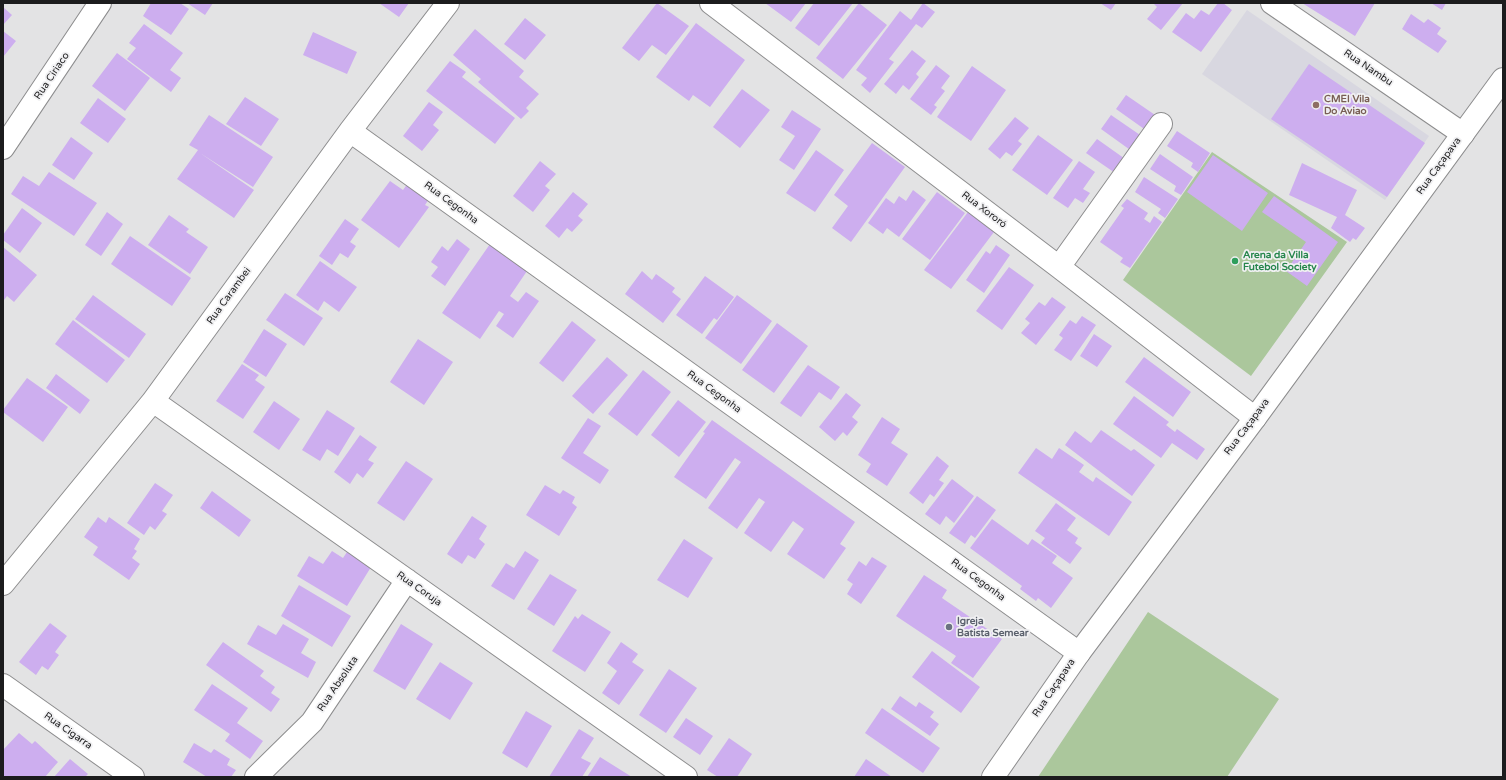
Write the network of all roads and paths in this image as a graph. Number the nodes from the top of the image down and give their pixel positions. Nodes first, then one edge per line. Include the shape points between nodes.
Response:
1 (100, 3) edge
2 (448, 3) edge
3 (711, 3) edge
4 (1272, 3) edge
5 (1503, 79) edge
6 (1161, 124) dead end
7 (350, 131) junction
8 (1463, 134) junction
9 (3, 148) edge
10 (1059, 267) junction
11 (153, 401) junction
12 (1255, 418) junction
13 (407, 580) junction
14 (3, 584) edge
15 (1078, 653) junction
16 (3, 685) edge
17 (133, 777) edge
18 (256, 777) edge
19 (686, 777) edge
20 (993, 777) edge

1 - 9 street, Rua Ciriaco
2 - 7 street, Rua Carambei
3 - 10 street, Rua Xororó
4 - 8 street, Rua Nambu
5 - 8 street, Rua Caçapava
6 - 10 street
7 - 11 street, Rua Carambei
7 - 15 street, Rua Cegonha
8 - 12 street, Rua Caçapava
10 - 12 street, Rua Xororó
11 - 13 street, Rua Coruja
11 - 14 street, Rua Carambei
12 - 15 street, Rua Caçapava
13 - 18 street, Rua Absoluta via 312,722
13 - 19 street, Rua Coruja
15 - 20 street, Rua Caçapava
16 - 17 street, Rua Cigarra

